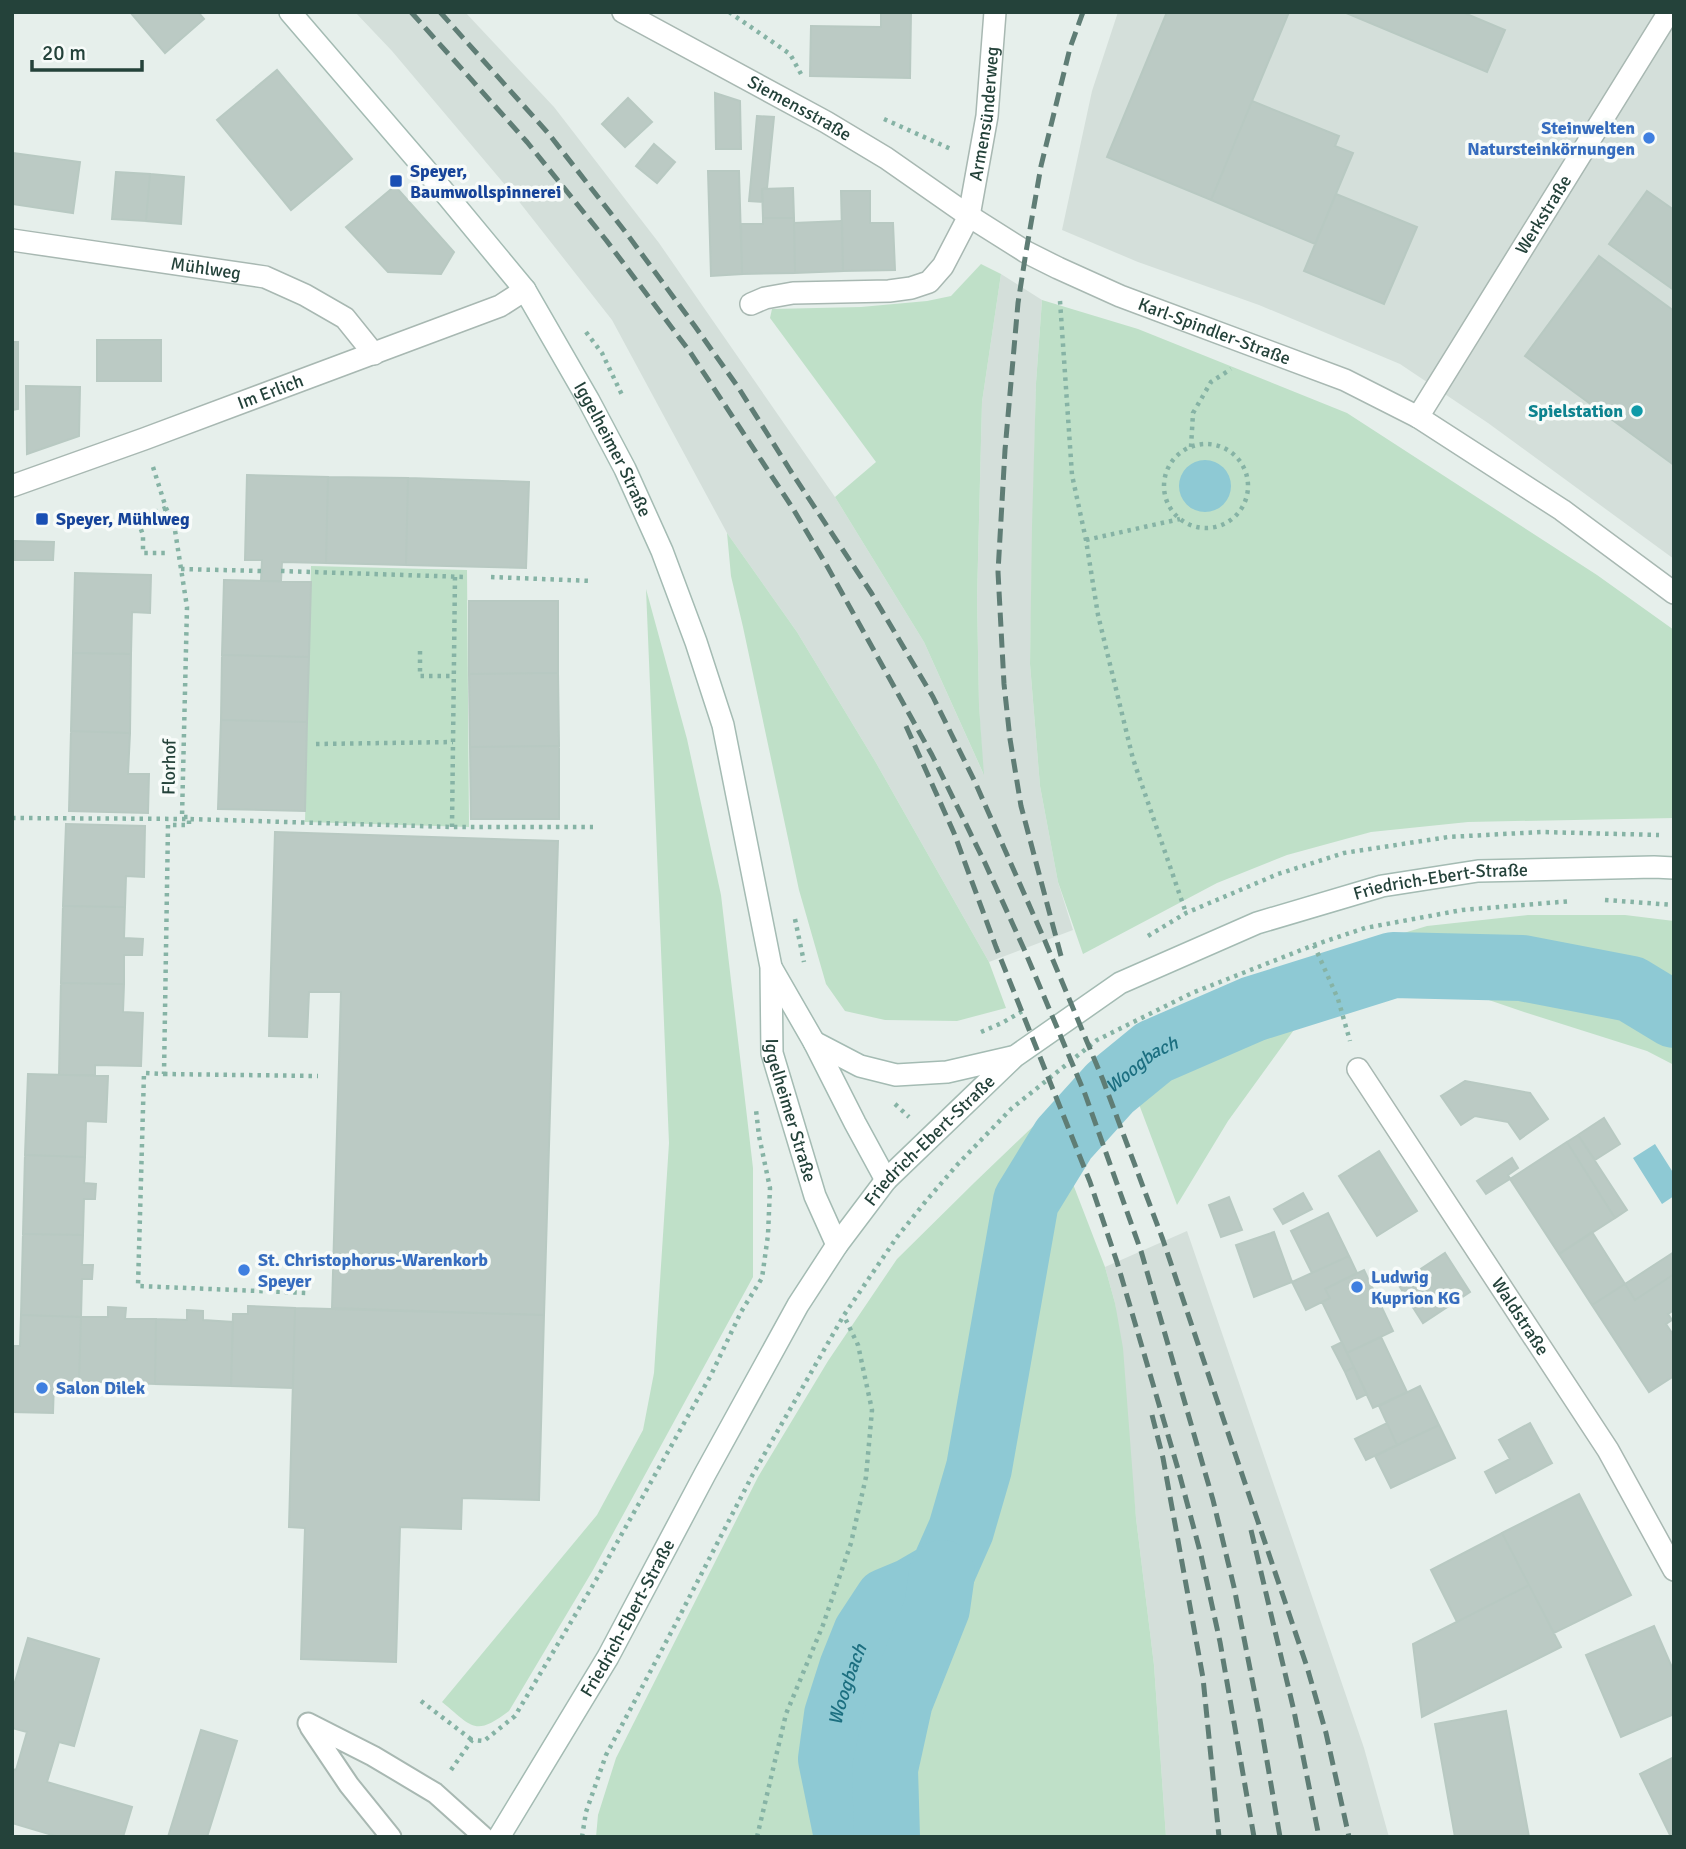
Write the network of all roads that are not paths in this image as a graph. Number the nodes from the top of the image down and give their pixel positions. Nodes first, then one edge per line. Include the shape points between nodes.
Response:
1 (290, 12) edge
2 (623, 12) edge
3 (995, 12) edge
4 (1669, 12) edge
5 (969, 216) junction
6 (12, 240) edge
7 (524, 290) junction
8 (751, 304) dead end
9 (374, 354) junction
10 (1418, 417) junction
11 (12, 486) edge
12 (1674, 593) edge
13 (1674, 868) edge
14 (771, 967) junction
15 (814, 1042) junction
16 (1014, 1057) junction
17 (1358, 1069) road end
18 (886, 1180) junction
19 (837, 1245) junction
20 (1674, 1570) edge
21 (391, 1837) edge
22 (484, 1837) edge
23 (499, 1837) edge

1 - 7 street, Iggelheimer Straße
2 - 5 street, Siemensstraße via 826,122
3 - 5 street, Armensünderweg via 987,116
4 - 10 street, Werkstraße
5 - 8 street via 943,267 929,282 890,291 793,293
5 - 10 street, Karl-Spindler-Straße via 1026,252 1120,296 1345,380
6 - 9 street, Mühlweg via 265,278 345,318
7 - 9 street, Im Erlich via 500,306
7 - 14 street, Iggelheimer Straße via 625,469 696,642 723,725
9 - 11 street, Im Erlich
10 - 12 street, Karl-Spindler-Straße via 1562,510
13 - 16 street, Friedrich-Ebert-Straße via 1478,871 1382,886 1257,923 1120,982
14 - 15 street, Iggelheimer Straße
14 - 19 street, Iggelheimer Straße via 772,1053 815,1196
15 - 16 street via 860,1066 896,1075 947,1072
15 - 18 street, Iggelheimer Straße
16 - 18 street, Friedrich-Ebert-Straße
17 - 20 street, Waldstraße via 1608,1450
18 - 19 street, Friedrich-Ebert-Straße
19 - 23 street, Friedrich-Ebert-Straße via 792,1317 608,1657
21 - 22 lane via 308,1723 435,1793

